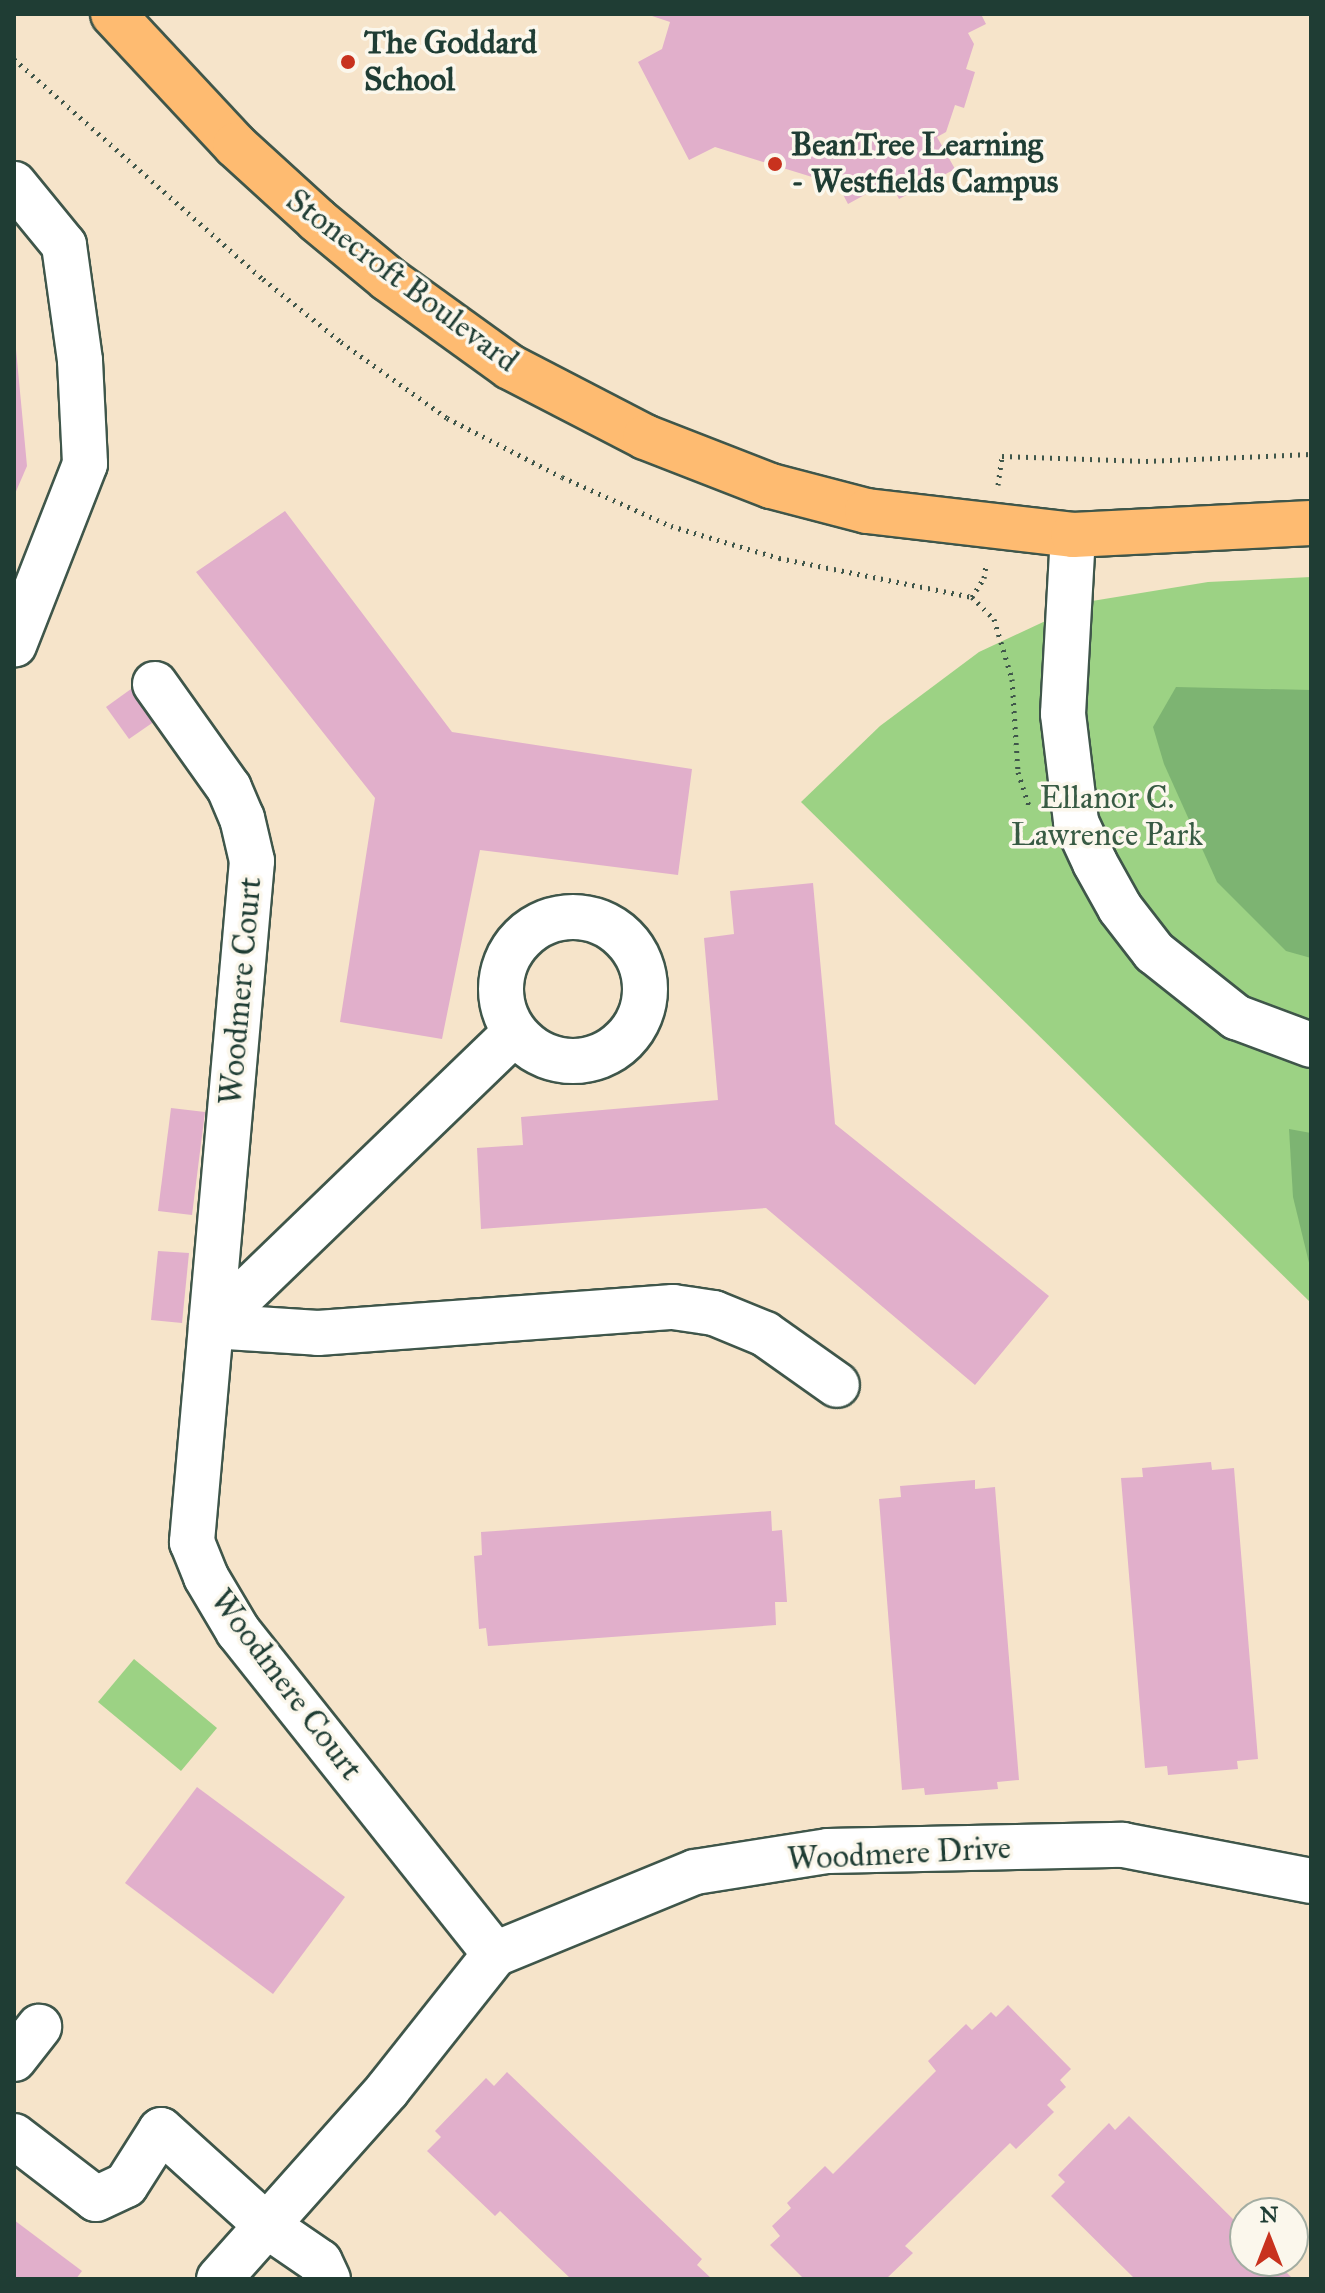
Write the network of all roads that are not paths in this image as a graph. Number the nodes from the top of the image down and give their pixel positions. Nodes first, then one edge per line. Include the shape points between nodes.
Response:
1 (113, 14) edge
2 (14, 184) edge
3 (1311, 523) edge
4 (1073, 535) junction
5 (14, 645) edge
6 (155, 684) dead end
7 (513, 1034) dead end
8 (1311, 1045) edge
9 (211, 1326) junction
10 (837, 1385) dead end
11 (1311, 1881) edge
12 (495, 1954) junction
13 (14, 2136) edge
14 (266, 2225) junction
15 (219, 2279) edge
16 (328, 2279) edge

1 - 4 main road, Stonecroft Boulevard via 297,203 388,279 510,367 645,437 771,486 867,511
2 - 5 street via 64,245 80,361 85,464
3 - 4 main road, Stonecroft Boulevard
4 - 8 street via 1063,714 1082,836 1120,908 1154,952 1236,1017
6 - 9 street, Woodmere Court via 229,788 252,861
7 - 9 street
9 - 10 street via 318,1333 673,1307 714,1313 765,1334
9 - 12 street, Woodmere Court via 192,1542 206,1577 238,1631
11 - 12 street, Woodmere Drive via 1123,1845 828,1851 695,1872
12 - 14 street, Woodmere Drive via 388,2089
13 - 14 street via 96,2199 126,2185 161,2130
14 - 15 street, Woodmere Drive
14 - 16 street via 320,2262

